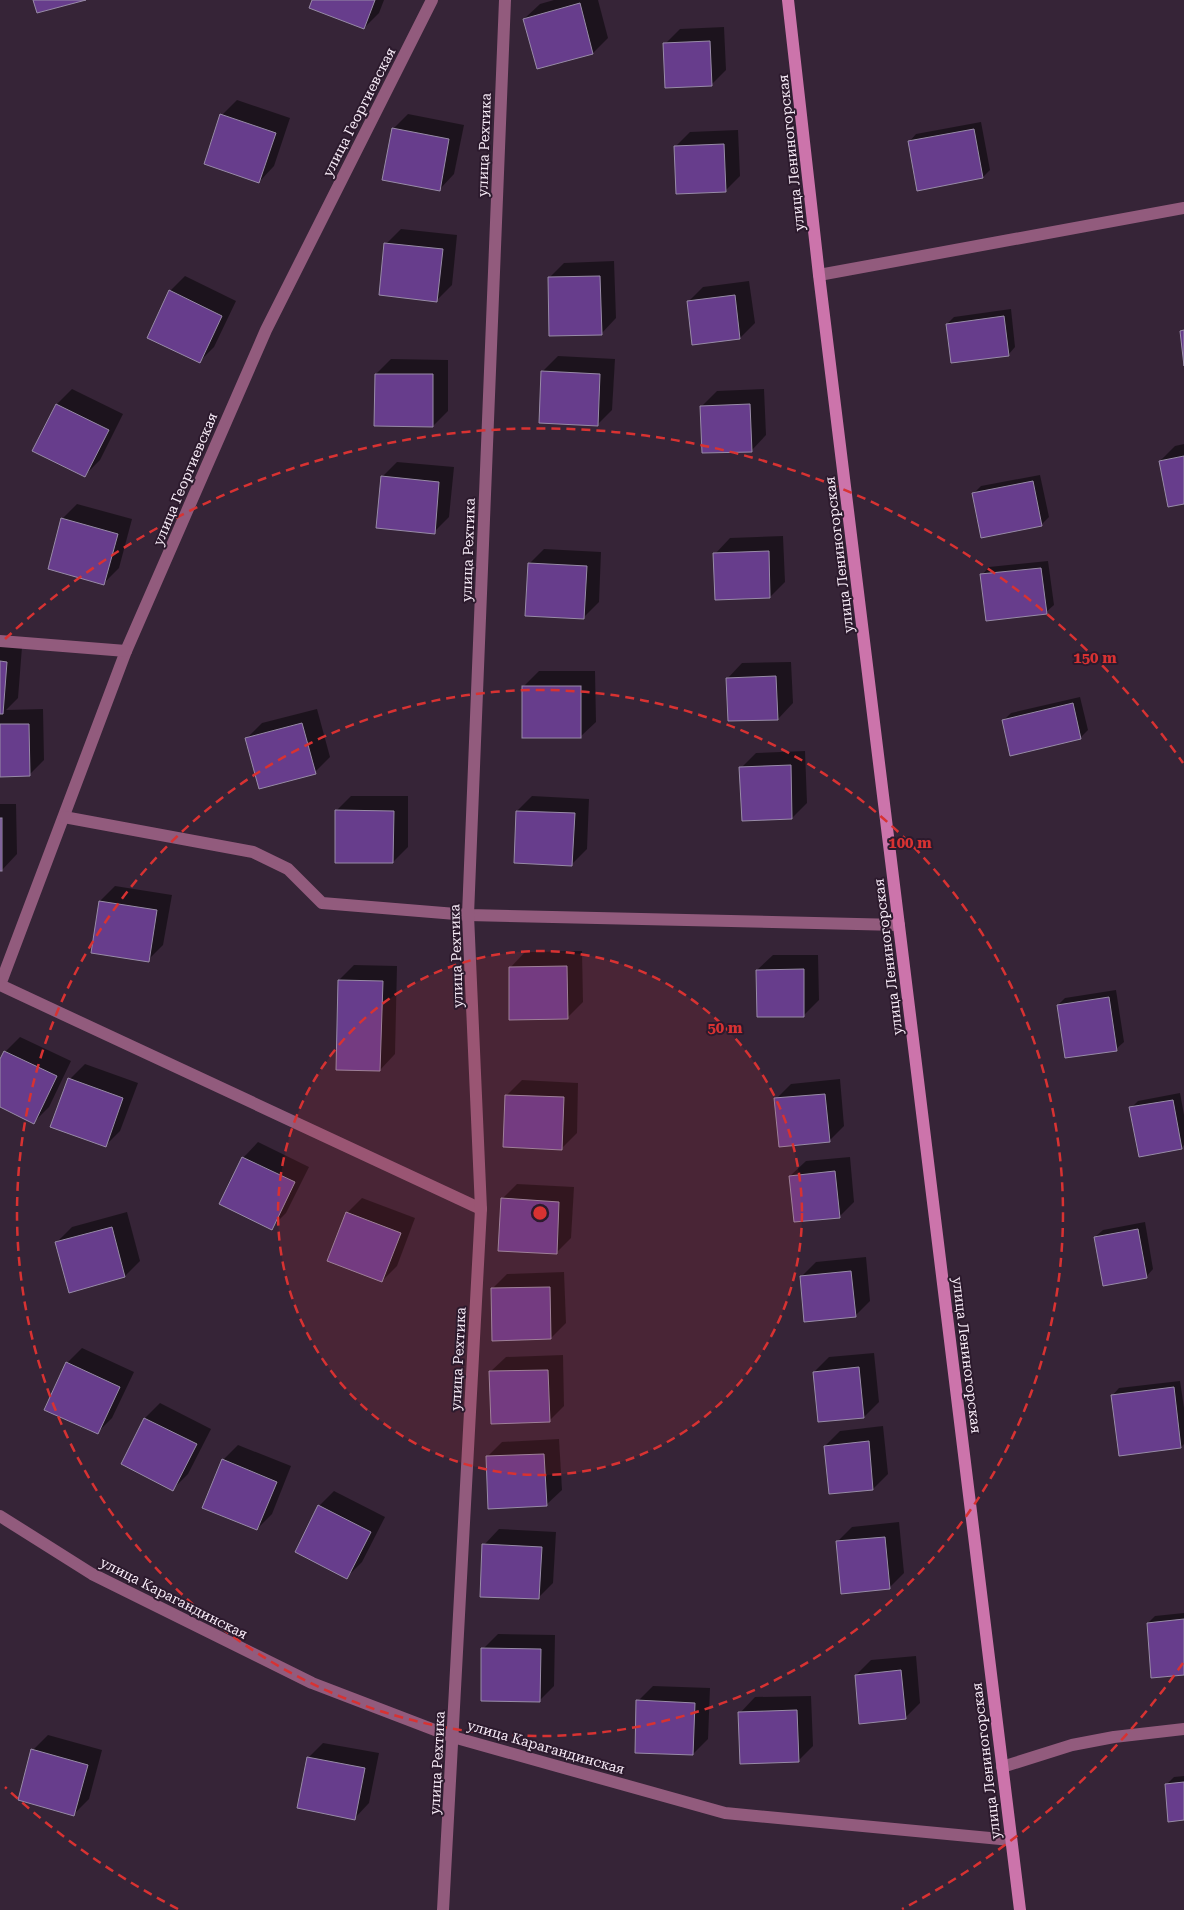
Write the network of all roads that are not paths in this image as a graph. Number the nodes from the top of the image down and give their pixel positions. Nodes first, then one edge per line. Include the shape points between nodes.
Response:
1 (432, 0) edge
2 (505, 0) edge
3 (788, 0) edge
4 (1184, 208) edge
5 (819, 274) junction
6 (0, 641) edge
7 (126, 651) junction
8 (64, 817) junction
9 (468, 915) junction
10 (899, 925) junction
11 (0, 985) edge
12 (481, 1209) junction
13 (0, 1516) edge
14 (1184, 1730) edge
15 (454, 1737) junction
16 (1002, 1767) junction
17 (1011, 1840) junction
18 (443, 1910) edge
19 (1020, 1910) edge

1 - 7 street, улица Георгиевская via 266,330
2 - 9 street, улица Рехтика
3 - 5 street, улица Лениногорская
4 - 5 street
5 - 10 street, улица Лениногорская
6 - 7 street
7 - 8 street, улица Георгиевская
8 - 9 street via 253,852 288,869 322,903
8 - 11 street, улица Георгиевская
9 - 10 street
9 - 12 street, улица Рехтика
10 - 16 street, улица Лениногорская
11 - 12 street
12 - 15 street, улица Рехтика
13 - 15 street, улица Карагандинская via 92,1574 312,1683
14 - 16 street via 1072,1745
15 - 17 street, улица Карагандинская via 725,1813
15 - 18 street, улица Рехтика
16 - 17 street, улица Лениногорская
17 - 19 street, улица Лениногорская

